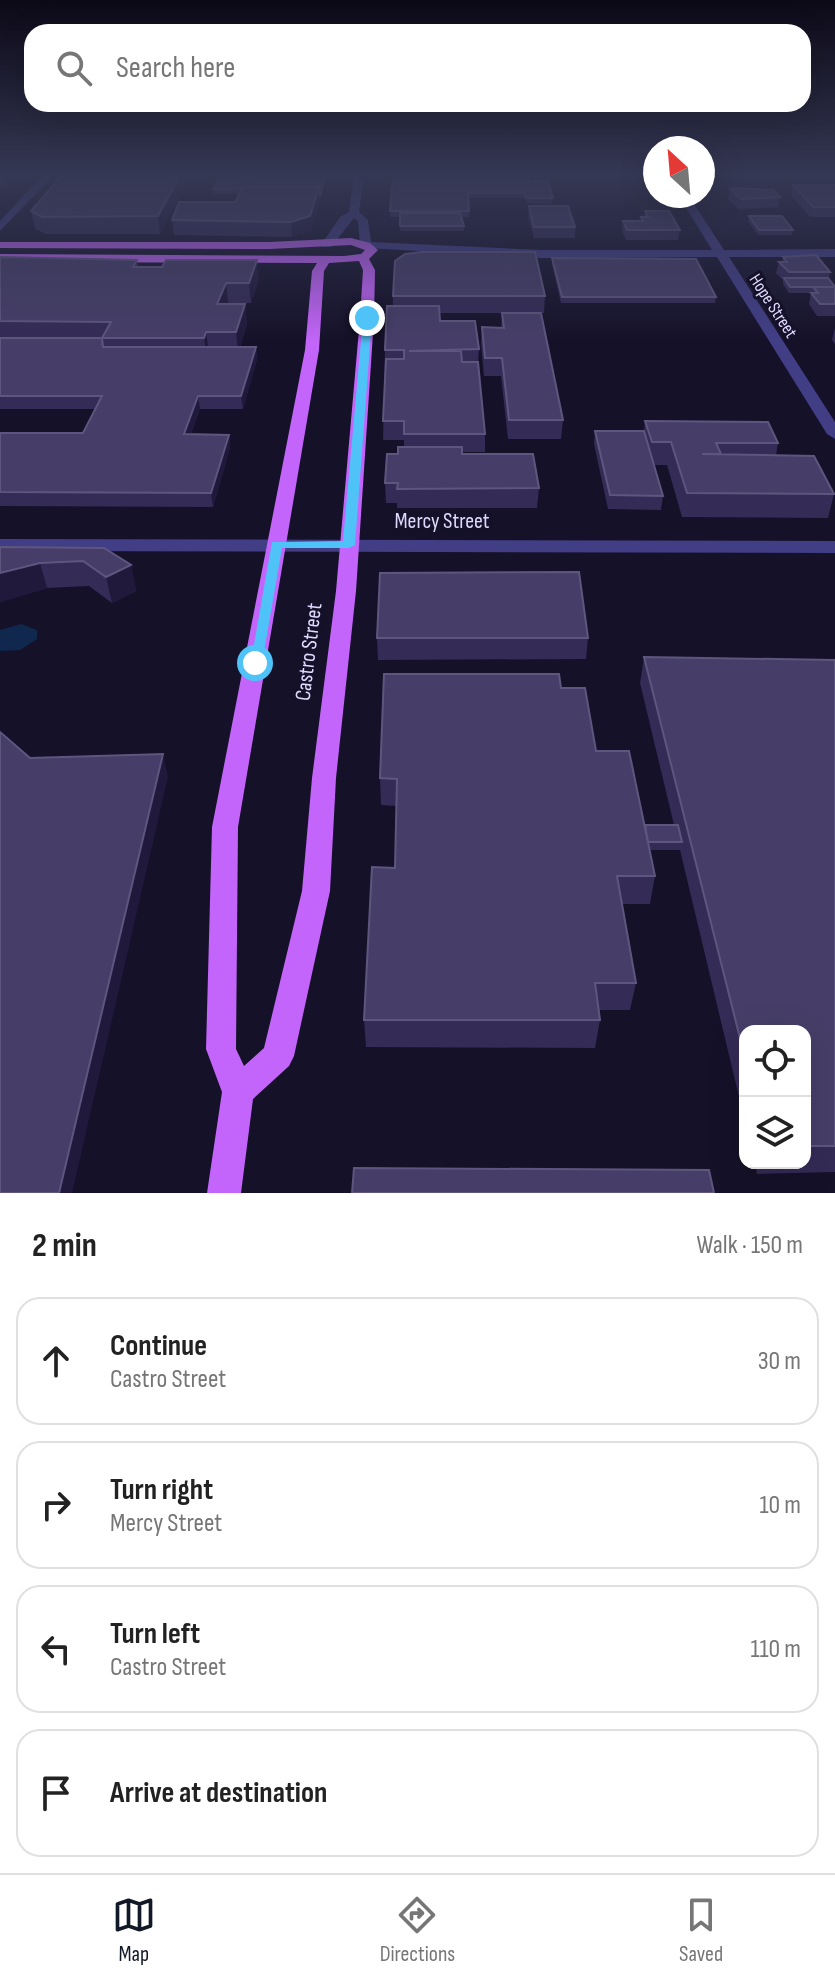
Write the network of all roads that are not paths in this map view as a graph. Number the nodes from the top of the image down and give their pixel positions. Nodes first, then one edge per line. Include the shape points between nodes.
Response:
1 (338, 231) edge
2 (363, 231) edge
3 (704, 231) edge
4 (0, 245) edge
5 (327, 251) junction
6 (364, 251) junction
7 (717, 253) junction
8 (835, 253) edge
9 (0, 258) edge
10 (835, 434) edge
11 (0, 545) edge
12 (277, 545) junction
13 (349, 545) junction
14 (835, 547) edge
15 (238, 1092) junction
16 (224, 1193) edge

1 - 5 street
2 - 6 street, Castro Street
3 - 7 street, Hope Street
4 - 5 main road
5 - 6 main road
5 - 6 main road via 347,242
5 - 9 main road
5 - 12 main road via 318,271 312,350
6 - 7 street via 451,258 474,252
6 - 13 main road, Castro Street via 369,270 367,318
7 - 8 street
7 - 10 street, Hope Street
11 - 12 street, Mercy Street
12 - 13 street, Mercy Street
12 - 15 main road via 225,827 221,1049
13 - 14 street, Mercy Street
13 - 15 main road, Castro Street via 316,891 278,1056
15 - 16 main road

